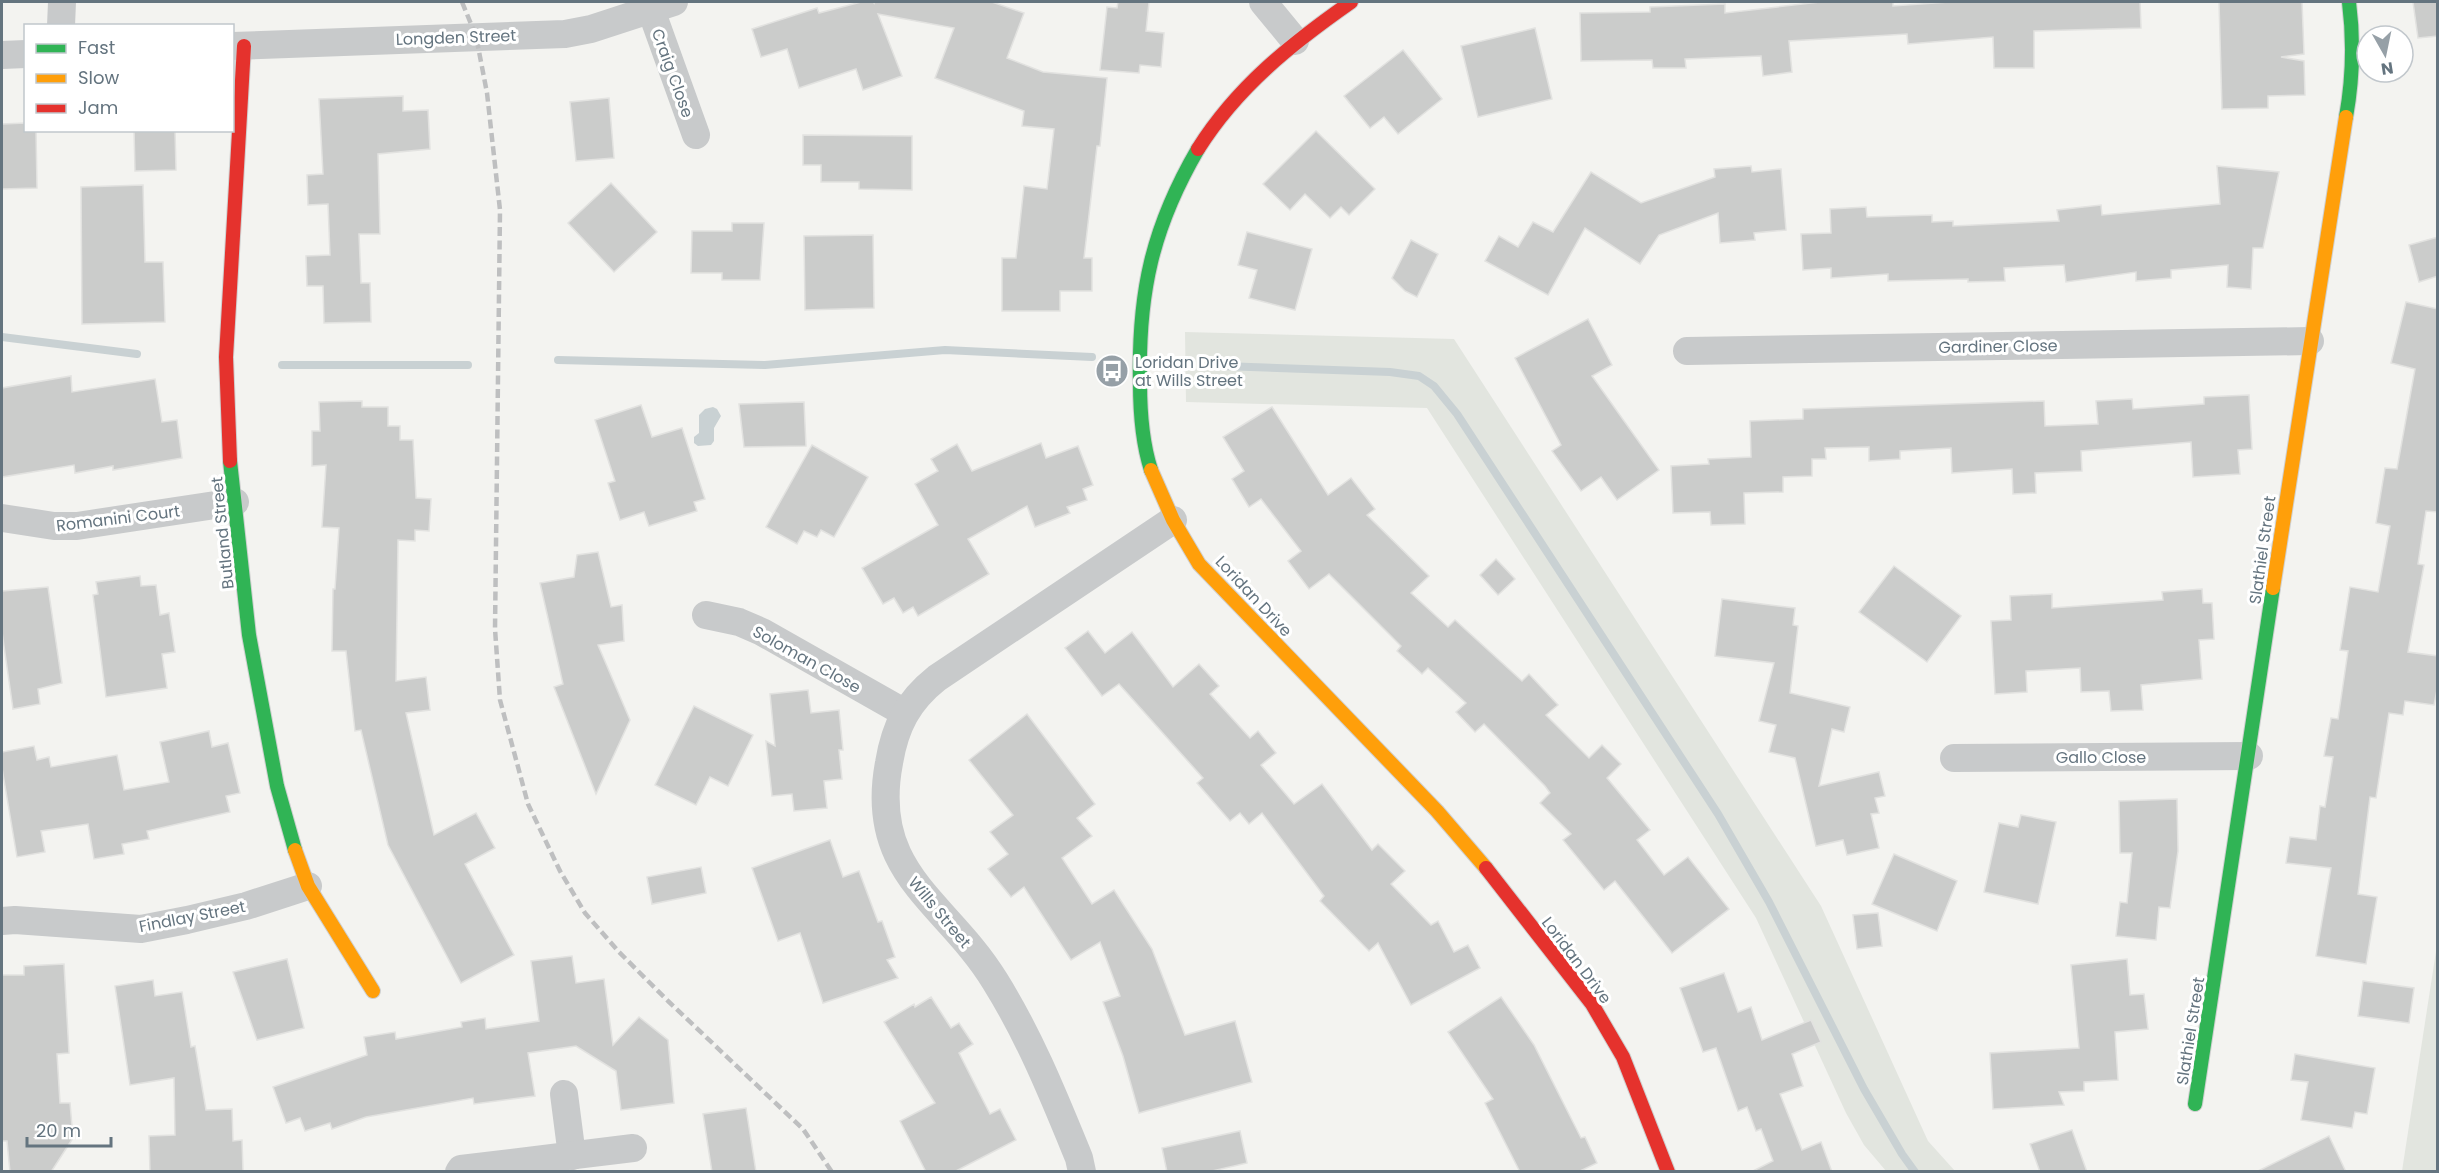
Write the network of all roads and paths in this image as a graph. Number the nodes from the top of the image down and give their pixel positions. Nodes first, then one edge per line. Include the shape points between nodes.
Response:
1 (62, 2) edge
2 (1263, 2) edge
3 (1351, 2) edge
4 (2349, 2) edge
5 (663, 6) edge
6 (61, 24) edge
7 (1295, 41) junction
8 (238, 46) edge
9 (24, 54) edge
10 (2, 55) edge
11 (696, 135) dead end
12 (2310, 341) junction
13 (1687, 351) dead end
14 (235, 502) junction
15 (2, 518) edge
16 (1173, 520) junction
17 (706, 615) dead end
18 (905, 713) junction
19 (2248, 756) junction
20 (1954, 758) dead end
21 (308, 886) junction
22 (2, 921) edge
23 (373, 991) dead end
24 (564, 1094) dead end
25 (2195, 1104) dead end
26 (633, 1148) dead end
27 (572, 1156) junction
28 (459, 1172) edge
29 (1082, 1172) edge
30 (1668, 1172) edge

1 - 6 street
2 - 7 street
3 - 7 street, Loridan Drive
4 - 12 street, Slathiel Street via 2352,82
5 - 8 street, Longden Street via 565,34
5 - 11 street, Craig Close
7 - 16 street, Loridan Drive via 1258,73 1203,142 1170,206 1146,275 1140,326 1142,416 1148,458
8 - 14 street, Butland Street via 226,357
9 - 10 street
12 - 13 street, Gardiner Close
12 - 19 street, Slathiel Street
14 - 15 street, Romanini Court via 77,525 54,526
14 - 21 street, Butland Street via 249,635 277,786
16 - 18 street, Wills Street via 937,678 919,693
16 - 30 street, Loridan Drive via 1193,556 1225,592 1480,861 1592,1004 1623,1057
17 - 18 street, Soloman Close via 762,632
18 - 29 street, Wills Street via 892,746 885,780 886,822 897,856 912,882 993,978 1013,1011 1034,1052
19 - 20 street, Gallo Close
19 - 25 street, Slathiel Street
21 - 22 street, Findlay Street via 246,906 141,929
21 - 23 street, Butland Street
24 - 27 street
26 - 27 street
27 - 28 street

